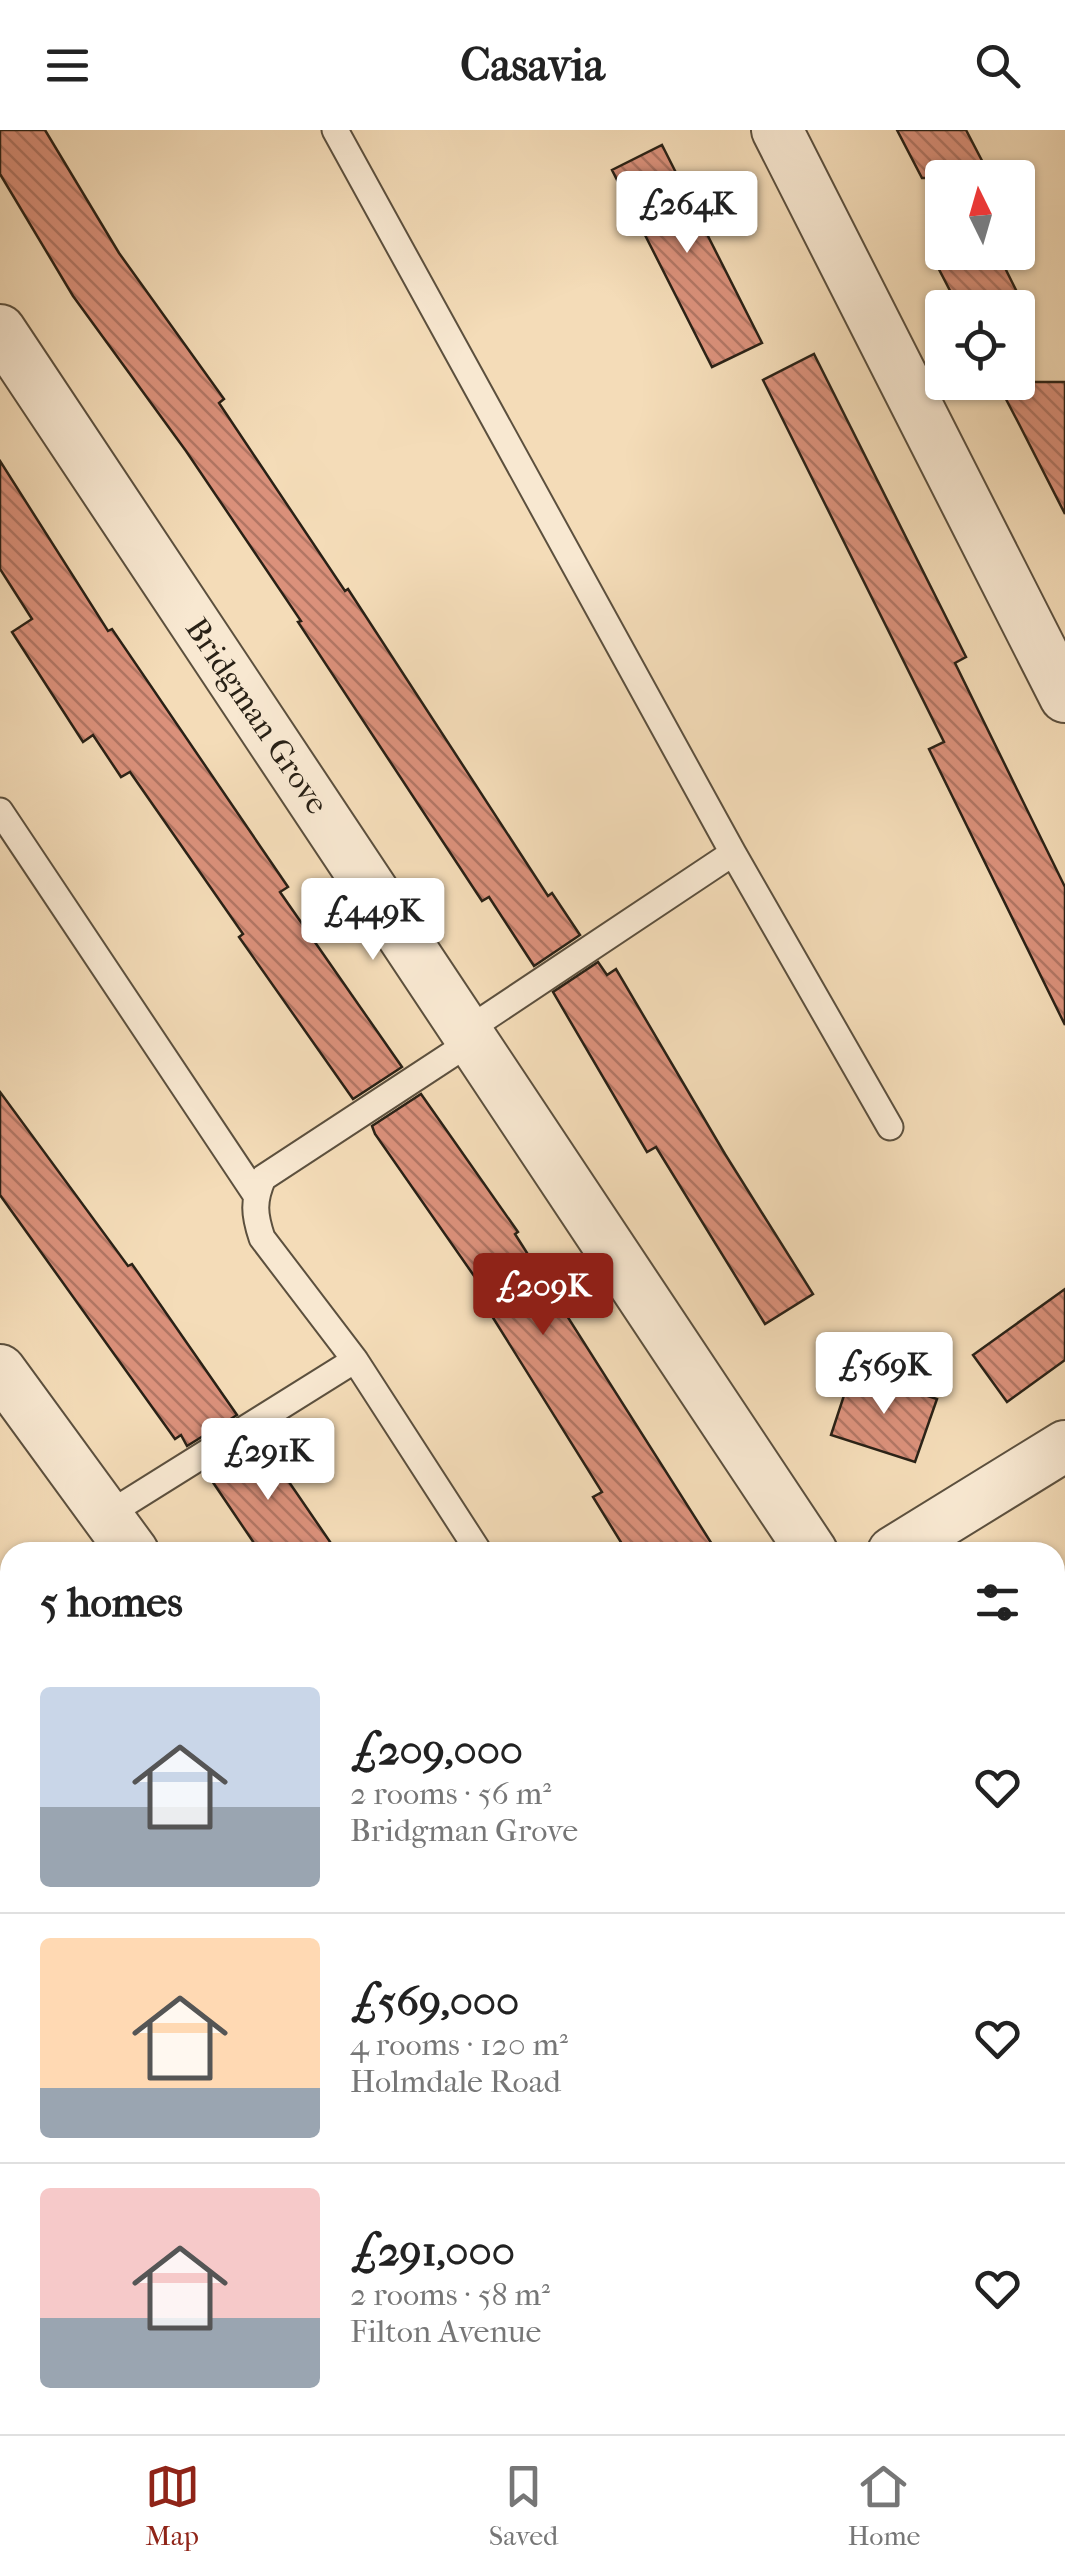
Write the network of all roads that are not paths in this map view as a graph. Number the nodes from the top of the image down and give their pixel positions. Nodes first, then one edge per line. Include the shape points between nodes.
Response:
1 (334, 130) edge
2 (777, 130) edge
3 (0, 330) edge
4 (1065, 697) edge
5 (0, 811) edge
6 (732, 852) junction
7 (469, 1036) junction
8 (890, 1126) dead end
9 (256, 1196) junction
10 (355, 1360) junction
11 (0, 1370) edge
12 (1065, 1446) edge
13 (120, 1534) edge
14 (473, 1542) edge
15 (805, 1542) edge
16 (909, 1542) edge

1 - 6 lane
2 - 4 street
3 - 7 street, Bridgman Grove
5 - 9 lane
6 - 7 lane
6 - 8 lane
7 - 9 lane via 263,1178
7 - 15 street, Bridgman Grove
9 - 10 lane via 262,1238
10 - 13 lane
10 - 14 lane
11 - 13 street
12 - 16 street

